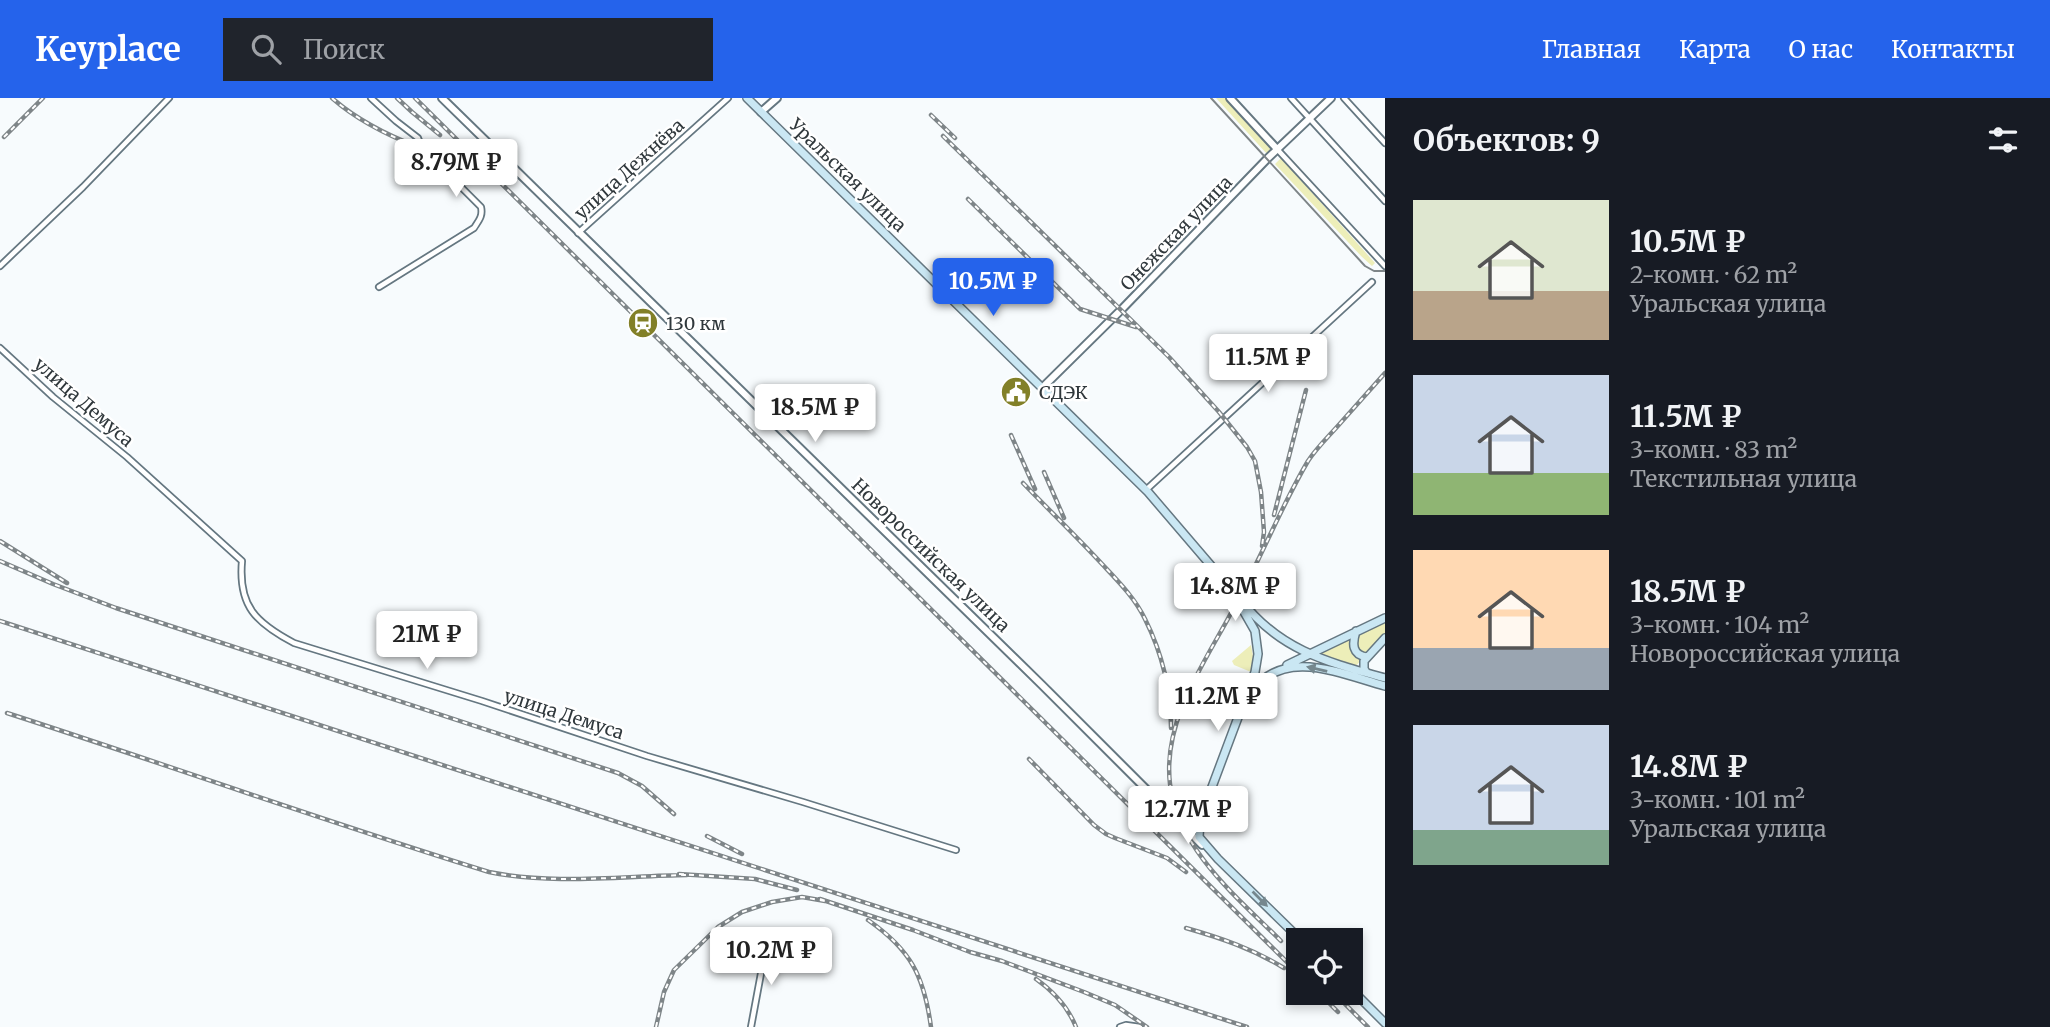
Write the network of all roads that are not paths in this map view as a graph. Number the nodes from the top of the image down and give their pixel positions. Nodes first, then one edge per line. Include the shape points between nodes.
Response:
1 (169, 98) edge
2 (370, 98) edge
3 (442, 98) edge
4 (728, 98) edge
5 (748, 98) edge
6 (777, 98) edge
7 (1230, 98) edge
8 (1291, 98) edge
9 (1331, 98) edge
10 (1344, 98) edge
11 (762, 112) junction
12 (1309, 118) junction
13 (1385, 143) edge
14 (1277, 149) junction
15 (1385, 201) edge
16 (578, 233) junction
17 (0, 266) edge
18 (1385, 266) edge
19 (1372, 282) dead end
20 (379, 287) dead end
21 (0, 348) edge
22 (1043, 387) junction
23 (1146, 489) junction
24 (1210, 563) junction
25 (1385, 618) edge
26 (1266, 628) junction
27 (1356, 631) junction
28 (1257, 637) junction
29 (1385, 638) edge
30 (1308, 654) junction
31 (1367, 657) junction
32 (1278, 670) junction
33 (1367, 673) junction
34 (1385, 678) edge
35 (1385, 686) edge
36 (1245, 703) junction
37 (1167, 811) junction
38 (1200, 819) junction
39 (956, 850) dead end
40 (1218, 859) junction
41 (1289, 928) edge
42 (767, 941) dead end
43 (1363, 1001) edge
44 (1385, 1023) edge
45 (751, 1027) edge
46 (1120, 1027) edge
47 (1140, 1027) edge

1 - 17 street
2 - 20 street via 418,138 482,213 474,228
3 - 16 street, Новороссийская улица
4 - 16 street, улица Дежнёва
5 - 11 main road, Уральская улица
6 - 11 street
7 - 14 street
8 - 12 street
9 - 12 street, Онежская улица
10 - 13 street
11 - 22 main road, Уральская улица
12 - 14 street, Онежская улица
12 - 15 street
14 - 18 street
14 - 22 street, Онежская улица
16 - 37 street, Новороссийская улица
19 - 23 street
21 - 39 street, улица Демуса via 242,561 243,594 255,616 271,631 294,643 647,756
22 - 23 main road, Уральская улица
23 - 24 main road, Уральская улица
24 - 26 main road, Уральская улица
24 - 28 main road, Уральская улица via 1231,589
25 - 27 main road
26 - 28 main road via 1258,631
26 - 30 main road, Уральская улица
27 - 30 main road
27 - 31 main road via 1353,645 1359,655
28 - 36 main road via 1258,654
29 - 31 main road
30 - 32 main road
30 - 33 main road
31 - 33 main road via 1363,665
35 -> 32 main road via 1303,666
32 - 36 main road via 1261,681
33 - 34 main road
36 - 38 main road
37 - 38 street via 1185,824
37 - 40 street, Новороссийская улица
38 - 40 main road, Новороссийская улица via 1199,837
40 -> 41 main road, Новороссийская улица
42 - 45 street
43 - 44 main road
46 - 47 street

